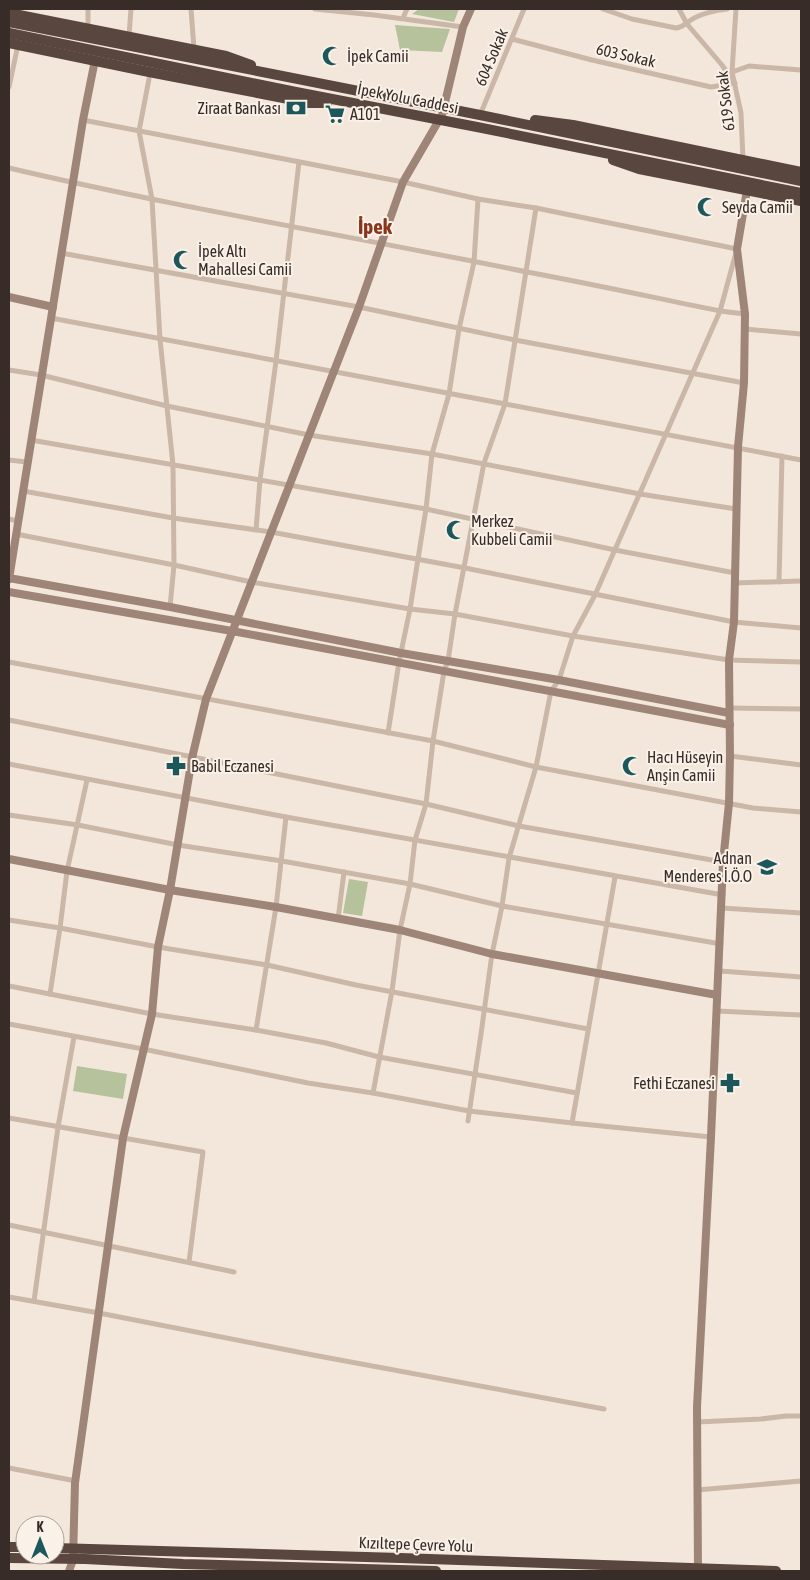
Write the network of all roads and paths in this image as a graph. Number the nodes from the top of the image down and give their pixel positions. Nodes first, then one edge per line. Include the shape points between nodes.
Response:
1 (88, 9) edge
2 (131, 9) edge
3 (190, 9) edge
4 (314, 9) edge
5 (384, 9) edge
6 (407, 9) edge
7 (470, 9) edge
8 (524, 9) edge
9 (603, 9) edge
10 (679, 9) edge
11 (727, 9) edge
12 (736, 9) edge
13 (9, 13) edge
14 (384, 16) junction
15 (403, 18) junction
16 (9, 22) edge
17 (686, 24) junction
18 (463, 27) junction
19 (88, 28) junction
20 (9, 33) edge
21 (129, 36) junction
22 (512, 38) junction
23 (13, 44) edge
24 (194, 50) junction
25 (94, 65) dead end
26 (801, 70) edge
27 (732, 72) junction
28 (285, 77) junction
29 (149, 78) dead end
30 (735, 84) junction
31 (9, 87) edge
32 (358, 104) junction
33 (444, 109) junction
34 (480, 115) junction
35 (441, 119) junction
36 (82, 120) junction
37 (140, 131) junction
38 (572, 146) junction
39 (743, 160) junction
40 (299, 162) junction
41 (9, 168) edge
42 (801, 172) edge
43 (801, 181) edge
44 (402, 182) junction
45 (72, 183) junction
46 (747, 190) junction
47 (801, 193) edge
48 (152, 199) junction
49 (478, 199) junction
50 (801, 201) edge
51 (536, 208) junction
52 (291, 226) junction
53 (381, 244) junction
54 (736, 249) junction
55 (61, 253) junction
56 (474, 262) junction
57 (157, 271) junction
58 (526, 271) junction
59 (284, 294) junction
60 (9, 297) edge
61 (52, 307) junction
62 (359, 307) junction
63 (720, 311) junction
64 (745, 314) junction
65 (51, 318) junction
66 (459, 329) junction
67 (745, 329) junction
68 (801, 334) edge
69 (160, 339) junction
70 (515, 340) junction
71 (276, 361) junction
72 (9, 370) edge
73 (333, 372) junction
74 (693, 374) junction
75 (41, 375) junction
76 (744, 383) junction
77 (449, 394) junction
78 (505, 404) junction
79 (167, 406) junction
80 (266, 426) junction
81 (667, 434) junction
82 (309, 435) junction
83 (31, 440) junction
84 (738, 447) junction
85 (432, 454) junction
86 (782, 456) junction
87 (9, 460) edge
88 (801, 460) edge
89 (28, 462) junction
90 (484, 463) junction
91 (173, 465) junction
92 (260, 480) junction
93 (289, 485) junction
94 (23, 491) junction
95 (640, 494) junction
96 (426, 509) junction
97 (736, 509) junction
98 (173, 518) junction
99 (9, 519) edge
100 (474, 519) junction
101 (18, 521) junction
102 (256, 530) junction
103 (271, 532) junction
104 (16, 534) junction
105 (615, 550) junction
106 (418, 560) junction
107 (174, 565) junction
108 (465, 568) junction
109 (735, 573) junction
110 (9, 578) edge
111 (801, 581) edge
112 (251, 582) junction
113 (779, 582) junction
114 (735, 583) junction
115 (9, 592) edge
116 (595, 595) junction
117 (170, 607) junction
118 (410, 609) junction
119 (455, 614) junction
120 (236, 621) junction
121 (734, 622) junction
122 (801, 628) edge
123 (232, 631) junction
124 (573, 636) junction
125 (401, 653) junction
126 (729, 660) junction
127 (448, 661) junction
128 (9, 662) edge
129 (399, 662) junction
130 (801, 662) edge
131 (444, 671) junction
132 (559, 680) junction
133 (551, 691) junction
134 (206, 699) junction
135 (801, 709) edge
136 (729, 710) junction
137 (9, 720) edge
138 (730, 725) junction
139 (388, 733) junction
140 (433, 741) junction
141 (730, 756) junction
142 (192, 758) junction
143 (9, 764) edge
144 (801, 765) edge
145 (536, 767) junction
146 (87, 780) junction
147 (186, 798) junction
148 (729, 803) junction
149 (426, 804) junction
150 (801, 812) edge
151 (9, 815) edge
152 (286, 817) junction
153 (78, 825) junction
154 (519, 826) junction
155 (415, 840) junction
156 (178, 845) junction
157 (509, 858) junction
158 (9, 859) edge
159 (282, 861) junction
160 (723, 862) junction
161 (67, 871) junction
162 (344, 872) junction
163 (616, 876) junction
164 (410, 884) junction
165 (170, 890) junction
166 (723, 895) junction
167 (502, 906) junction
168 (276, 907) junction
169 (722, 908) junction
170 (801, 913) edge
171 (338, 919) junction
172 (9, 920) edge
173 (608, 924) junction
174 (60, 928) junction
175 (400, 930) junction
176 (721, 944) junction
177 (158, 948) junction
178 (492, 954) junction
179 (267, 965) junction
180 (720, 971) junction
181 (598, 973) junction
182 (801, 977) edge
183 (9, 986) edge
184 (392, 992) junction
185 (50, 994) junction
186 (717, 995) junction
187 (485, 1009) junction
188 (717, 1011) junction
189 (152, 1014) junction
190 (801, 1015) edge
191 (9, 1024) edge
192 (588, 1029) junction
193 (256, 1030) junction
194 (74, 1037) junction
195 (143, 1049) junction
196 (379, 1057) junction
197 (475, 1076) junction
198 (373, 1093) junction
199 (577, 1094) junction
200 (469, 1111) junction
201 (9, 1118) edge
202 (468, 1121) dead end
203 (572, 1123) junction
204 (58, 1127) junction
205 (712, 1137) junction
206 (123, 1138) junction
207 (9, 1225) edge
208 (43, 1232) junction
209 (108, 1246) junction
210 (189, 1262) junction
211 (234, 1272) dead end
212 (9, 1297) edge
213 (34, 1302) junction
214 (99, 1313) junction
215 (604, 1408) dead end
216 (801, 1416) edge
217 (697, 1422) junction
218 (9, 1468) edge
219 (76, 1481) junction
220 (801, 1481) edge
221 (697, 1490) junction
222 (65, 1548) edge
223 (73, 1548) junction
224 (9, 1558) edge
225 (73, 1560) junction
226 (258, 1569) edge
227 (698, 1570) edge
228 (69, 1571) edge
229 (436, 1571) edge
230 (776, 1571) edge

1 - 19 street
2 - 21 street
3 - 24 street
4 - 14 street
5 - 14 street
6 - 15 street
7 - 18 street
8 - 22 street, 604 Sokak
9 - 17 street via 676,28
10 - 17 street
11 - 17 street
12 - 27 street, 619 Sokak
13 - 19 highway
14 - 15 street
15 - 18 street
16 - 28 highway, İpek Yolu Caddesi
17 - 30 street
18 - 33 street
19 - 21 highway
20 - 32 highway, İpek Yolu Caddesi
21 - 24 highway
22 - 30 street, 603 Sokak via 712,87
22 - 34 street, 604 Sokak
23 - 31 street
23 - 32 highway via 309,102
24 - 28 highway via 226,56
25 - 36 street
26 - 27 street via 749,66
27 - 30 street, 619 Sokak
28 - 33 highway, İpek Yolu Caddesi
29 - 37 street
30 - 39 street, 619 Sokak via 741,113
32 - 35 highway, İpek Yolu Caddesi
33 - 34 highway, İpek Yolu Caddesi
33 - 35 street
34 - 39 highway via 573,125
34 - 43 highway, İpek Yolu Caddesi
35 - 38 highway, İpek Yolu Caddesi
35 - 44 street
36 - 37 street
36 - 45 street
37 - 40 street
37 - 48 street
38 - 46 highway via 639,169
38 - 47 highway, İpek Yolu Caddesi
39 - 42 highway
40 - 44 street
40 - 52 street
41 - 45 street
44 - 49 street
44 - 53 street
45 - 48 street
45 - 55 street
46 - 50 highway
46 - 54 street
48 - 52 street
48 - 57 street
49 - 51 street
49 - 56 street
51 - 54 street
51 - 58 street
52 - 53 street
52 - 59 street
53 - 56 street
53 - 62 street
54 - 63 street
54 - 64 street
55 - 57 street
55 - 61 street
56 - 58 street
56 - 66 street
57 - 59 street
57 - 69 street
58 - 63 street
58 - 70 street
59 - 62 street
59 - 71 street
60 - 61 street
61 - 65 street
62 - 66 street
62 - 73 street
63 - 64 street
63 - 74 street
64 - 67 street
65 - 69 street
65 - 75 street
66 - 70 street
66 - 77 street
67 - 68 street
67 - 76 street
69 - 71 street
69 - 79 street
70 - 74 street
70 - 78 street
71 - 73 street
71 - 80 street
72 - 75 street
73 - 77 street
73 - 82 street
74 - 76 street
74 - 81 street
75 - 79 street
75 - 83 street
76 - 84 street
77 - 78 street
77 - 85 street
78 - 81 street
78 - 90 street
79 - 80 street
79 - 91 street
80 - 82 street
80 - 92 street
81 - 84 street
81 - 95 street
82 - 85 street
82 - 93 street
83 - 89 street
83 - 91 street
84 - 86 street
84 - 97 street
85 - 90 street
85 - 96 street
86 - 88 street
86 - 113 street
87 - 89 street
89 - 94 street
90 - 95 street
90 - 100 street
91 - 92 street
91 - 98 street
92 - 93 street
92 - 102 street
93 - 96 street
93 - 103 street
94 - 98 street
94 - 101 street
95 - 97 street
95 - 105 street
96 - 100 street
96 - 106 street
97 - 109 street
98 - 102 street
98 - 107 street
99 - 101 street
100 - 105 street
100 - 108 street
101 - 104 street
102 - 103 street
103 - 106 street
103 - 112 street
104 - 107 street
104 - 110 street
105 - 109 street
105 - 116 street
106 - 108 street
106 - 118 street
107 - 112 street
107 - 117 street
108 - 116 street
108 - 119 street
109 - 114 street
110 - 117 street
111 - 113 street
112 - 118 street
112 - 120 street
113 - 114 street
114 - 121 street
115 - 123 street
116 - 121 street
116 - 124 street
117 - 120 street
118 - 119 street
118 - 125 street
119 - 124 street
119 - 127 street
120 - 123 street
120 - 125 street
121 - 122 street
121 - 126 street
123 - 129 street
123 - 134 street
124 - 126 street
124 - 132 street
125 - 127 street
125 - 129 street
126 - 130 street
126 - 136 street
127 - 131 street
127 - 132 street
128 - 134 street
129 - 131 street
129 - 139 street
131 - 133 street
131 - 140 street
132 - 133 street
132 - 136 street
133 - 138 street
133 - 145 street
134 - 139 street
134 - 142 street
135 - 136 street
136 - 138 street
137 - 142 street
138 - 141 street
139 - 140 street
140 - 145 street
140 - 149 street
141 - 144 street
141 - 148 street
142 - 147 street
142 - 149 street
143 - 146 street
145 - 148 street
145 - 154 street
146 - 147 street
146 - 153 street
147 - 152 street
147 - 156 street
148 - 150 street
148 - 160 street
149 - 154 street
149 - 155 street
151 - 153 street
152 - 155 street
152 - 159 street
153 - 156 street
153 - 161 street
154 - 157 street
154 - 160 street
155 - 157 street
155 - 164 street
156 - 159 street
156 - 165 street
157 - 163 street
157 - 167 street
158 - 161 street
159 - 162 street
159 - 168 street
160 - 166 street
161 - 165 street
161 - 174 street
162 - 164 street
162 - 171 street
163 - 166 street
163 - 173 street
164 - 167 street
164 - 175 street
165 - 168 street
165 - 177 street
166 - 169 street
167 - 173 street
167 - 178 street
168 - 171 street
168 - 179 street
169 - 170 street
169 - 176 street
171 - 175 street
172 - 174 street
173 - 176 street
173 - 181 street
174 - 177 street
174 - 185 street
175 - 178 street
175 - 184 street
176 - 180 street
177 - 179 street
177 - 189 street
178 - 181 street
178 - 187 street
179 - 184 street
179 - 193 street
180 - 182 street
180 - 186 street
181 - 186 street
181 - 192 street
183 - 185 street
184 - 187 street
184 - 196 street
185 - 189 street
186 - 188 street
187 - 192 street
187 - 197 street
188 - 190 street
188 - 205 street
189 - 193 street
189 - 195 street
191 - 194 street
192 - 199 street
193 - 196 street
194 - 195 street
194 - 204 street
195 - 198 street via 308,1084
195 - 206 street
196 - 197 street
196 - 198 street
197 - 199 street
197 - 200 street
198 - 200 street
199 - 203 street
200 - 202 street
200 - 203 street
201 - 204 street
203 - 205 street
204 - 206 street
204 - 208 street
205 - 217 street
206 - 209 street
206 - 210 street via 204,1152
207 - 208 street
208 - 209 street
208 - 213 street
209 - 210 street
209 - 214 street
210 - 211 street
212 - 213 street
213 - 214 street
214 - 215 street via 313,1356
214 - 219 street
216 - 217 street
217 - 221 street
218 - 219 street
219 - 223 street
220 - 221 street
221 - 227 street
222 - 223 highway, Kızıltepe Çevre Yolu
223 - 225 street
223 - 227 highway, Kızıltepe Çevre Yolu
224 - 225 highway, Kızıltepe Çevre Yolu
225 - 226 highway, Kızıltepe Çevre Yolu
225 - 228 street
226 - 229 highway, Kızıltepe Çevre Yolu
227 - 230 highway, Kızıltepe Çevre Yolu

